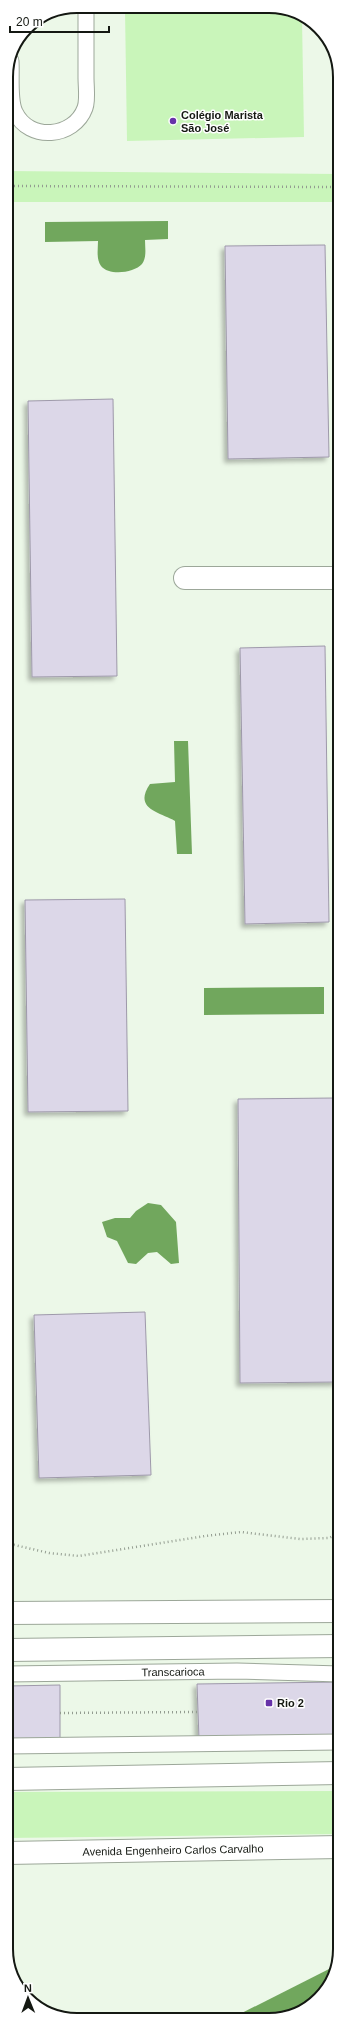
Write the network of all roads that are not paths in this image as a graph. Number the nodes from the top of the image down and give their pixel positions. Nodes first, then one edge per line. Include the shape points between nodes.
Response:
1 (86, 13) edge
2 (13, 98) edge
3 (185, 578) dead end
4 (333, 578) edge
5 (333, 1611) edge
6 (13, 1613) edge
7 (333, 1646) edge
8 (13, 1650) edge
9 (13, 1674) edge
10 (333, 1674) edge
11 (333, 1742) edge
12 (13, 1746) edge
13 (333, 1773) edge
14 (13, 1779) edge
15 (333, 1847) edge
16 (13, 1853) edge

1 - 2 lane via 85,108 76,122 62,131 47,134 28,128 15,112
3 - 4 main road
5 - 6 main road
7 - 8 main road
9 - 10 lane, Transcarioca
11 - 12 lane
13 - 14 main road
15 - 16 main road, Avenida Engenheiro Carlos Carvalho

